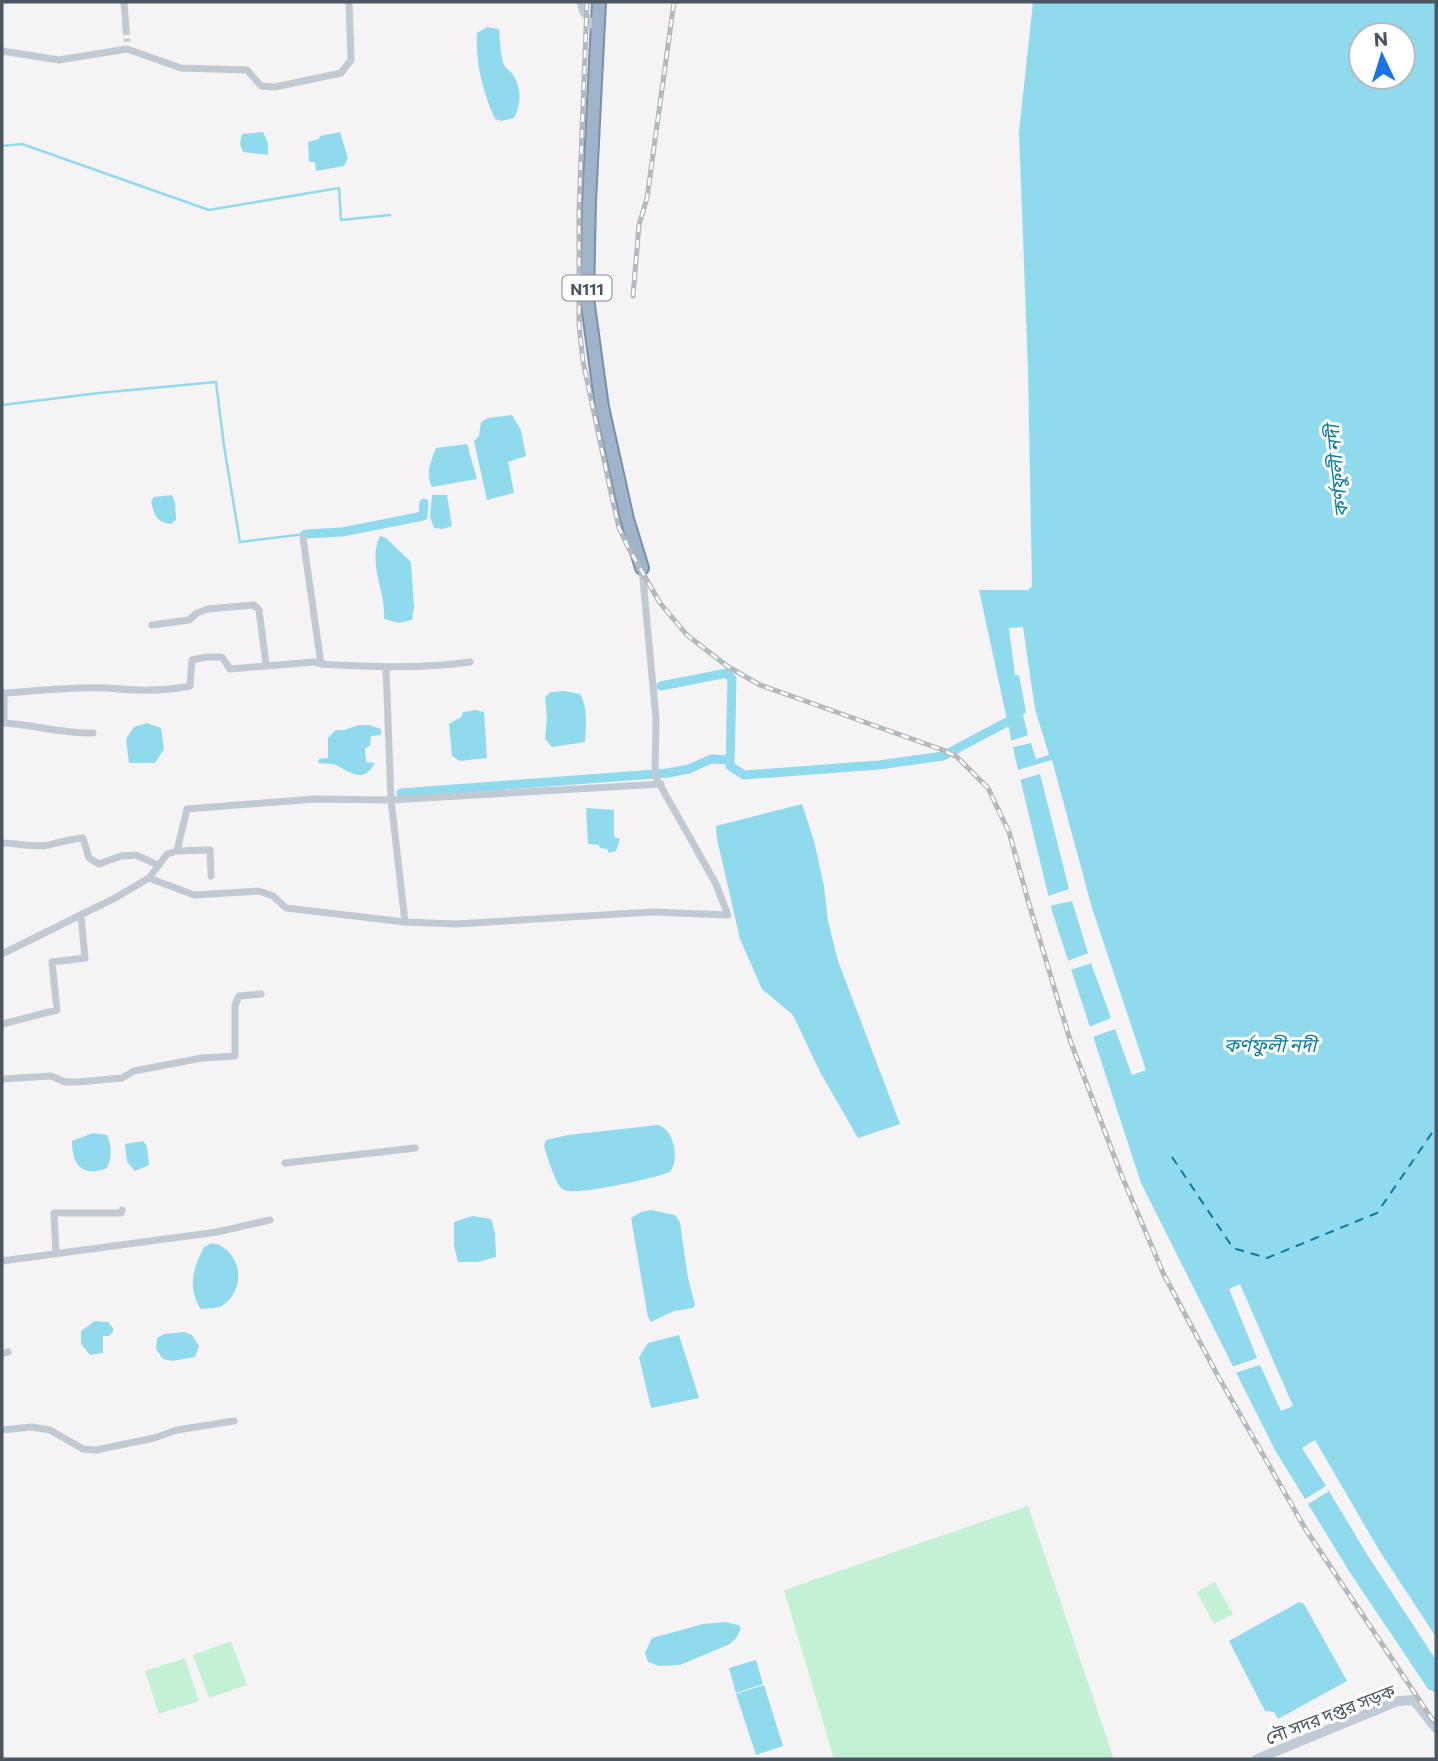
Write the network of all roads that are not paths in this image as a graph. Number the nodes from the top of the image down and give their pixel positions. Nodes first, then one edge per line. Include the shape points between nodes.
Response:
1 (124, 2) edge
2 (349, 2) edge
3 (580, 2) edge
4 (599, 2) edge
5 (126, 27) tunnel mouth
6 (597, 31) junction
7 (2, 51) edge
8 (303, 538) dead end
9 (642, 568) joint
10 (152, 625) dead end
11 (470, 662) dead end
12 (266, 664) junction
13 (321, 664) junction
14 (386, 668) junction
15 (3, 723) edge
16 (93, 733) dead end
17 (661, 785) junction
18 (391, 800) junction
19 (2, 843) edge
20 (177, 851) junction
21 (158, 865) junction
22 (211, 876) dead end
23 (149, 878) junction
24 (81, 916) junction
25 (405, 922) junction
26 (2, 954) edge
27 (261, 994) dead end
28 (2, 1024) edge
29 (2, 1079) edge
30 (415, 1148) dead end
31 (285, 1163) dead end
32 (122, 1210) dead end
33 (270, 1220) dead end
34 (56, 1253) junction
35 (2, 1261) edge
36 (234, 1421) dead end
37 (2, 1430) edge
38 (1436, 1728) edge
39 (1257, 1759) edge

1 - 5 street
2 - 7 street via 351,60 341,73 275,87 261,86 247,71 181,68 127,46 59,60
3 - 6 street
4 - 6 highway, N111
6 - 9 highway, N111 via 587,298 605,420
8 - 13 street
9 - 17 street via 656,719 655,773
10 - 12 street via 189,620 208,609 254,605 259,610
11 - 14 street
12 - 13 street
12 - 15 street via 228,669 222,657 192,660 190,686 180,688 4,692
13 - 14 street
14 - 18 street
15 - 16 street
17 - 18 street
17 - 25 street via 716,884 728,915 652,912 491,923
18 - 20 street via 315,799 187,809
18 - 25 street
19 - 21 street via 36,846 83,838 89,858 100,864 136,855
20 - 21 street via 167,854
20 - 22 street via 210,850
21 - 23 street
23 - 24 street
23 - 25 street via 194,895 259,891 273,895 286,908
24 - 26 street
24 - 28 street via 85,958 52,962 57,1010
27 - 29 street via 239,996 235,1005 235,1056 202,1058 132,1071 122,1078 78,1083 51,1076
30 - 31 street
32 - 34 street via 54,1213
33 - 34 street via 217,1232
34 - 35 street
36 - 37 street via 96,1450 83,1449 50,1430
38 - 39 main road, নৌ সদর দপ্তর সড়ক via 1414,1700 1398,1701

